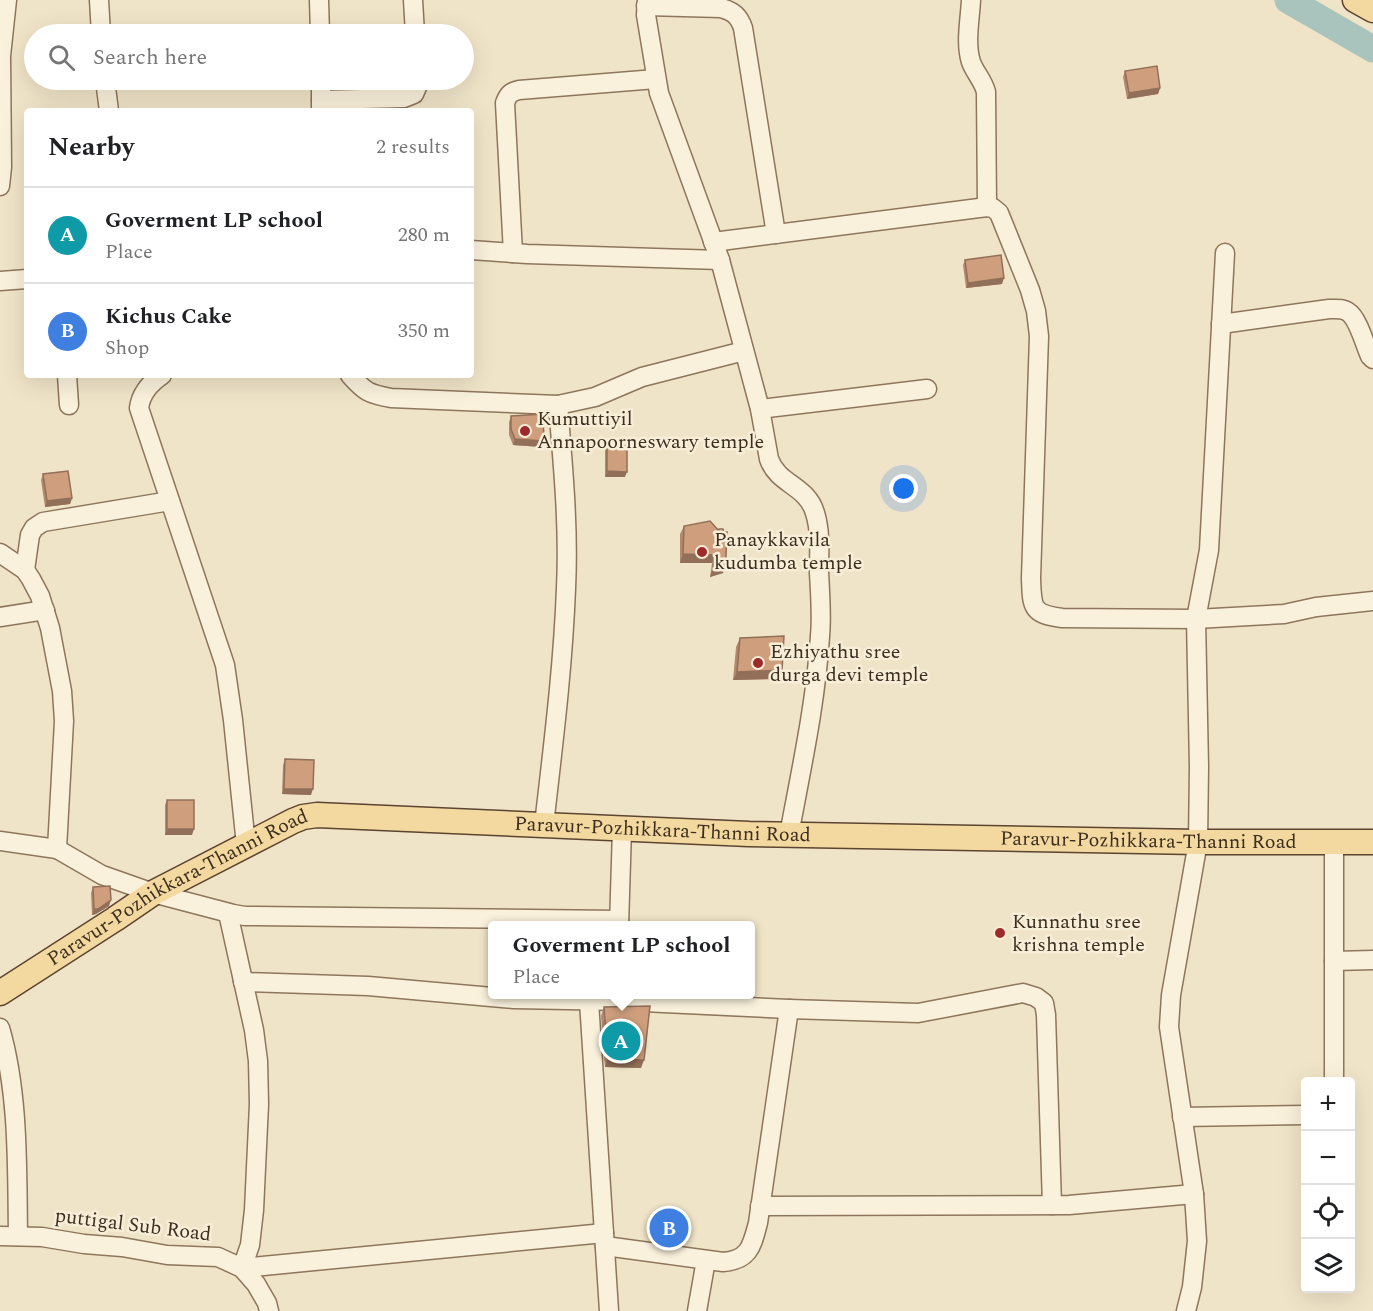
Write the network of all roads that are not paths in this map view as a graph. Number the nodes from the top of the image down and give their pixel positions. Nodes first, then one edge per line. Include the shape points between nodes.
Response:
1 (7, 0) edge
2 (99, 0) edge
3 (319, 0) edge
4 (413, 0) edge
5 (971, 0) edge
6 (1355, 0) edge
7 (647, 3) edge
8 (1373, 10) edge
9 (100, 24) edge
10 (320, 24) edge
11 (414, 24) edge
12 (656, 79) junction
13 (106, 90) edge
14 (416, 90) edge
15 (321, 105) edge
16 (109, 108) edge
17 (0, 186) edge
18 (987, 207) junction
19 (776, 234) junction
20 (714, 242) junction
21 (474, 250) edge
22 (513, 253) junction
23 (1225, 253) dead end
24 (720, 260) junction
25 (24, 279) edge
26 (0, 281) edge
27 (1221, 324) junction
28 (744, 351) junction
29 (1373, 359) edge
30 (67, 378) edge
31 (157, 378) edge
32 (353, 378) edge
33 (142, 383) edge
34 (927, 389) dead end
35 (69, 405) dead end
36 (558, 405) junction
37 (760, 409) junction
38 (170, 501) junction
39 (0, 553) edge
40 (25, 570) junction
41 (1373, 601) edge
42 (45, 610) junction
43 (0, 617) edge
44 (1196, 619) junction
45 (544, 825) junction
46 (622, 829) junction
47 (789, 835) junction
48 (0, 840) edge
49 (1198, 842) junction
50 (1334, 843) junction
51 (1373, 843) edge
52 (246, 845) junction
53 (57, 849) junction
54 (153, 893) junction
55 (228, 913) junction
56 (512, 921) edge
57 (619, 921) edge
58 (1373, 960) edge
59 (1334, 961) junction
60 (243, 982) junction
61 (0, 993) edge
62 (488, 997) edge
63 (514, 999) edge
64 (610, 999) edge
65 (636, 999) edge
66 (589, 1001) junction
67 (789, 1009) junction
68 (0, 1028) edge
69 (1334, 1077) edge
70 (1301, 1115) edge
71 (1182, 1117) junction
72 (1194, 1194) junction
73 (1052, 1205) junction
74 (760, 1206) junction
75 (9, 1236) edge
76 (604, 1239) junction
77 (706, 1260) junction
78 (242, 1268) junction
79 (269, 1311) edge
80 (609, 1311) edge
81 (697, 1311) edge
82 (1186, 1311) edge

1 - 17 street via 1,56
2 - 9 street
3 - 10 street
4 - 11 street
5 - 18 street via 970,59 986,92
6 - 8 main road
7 - 12 street
7 - 19 street via 722,8 741,20
12 - 20 street
12 - 22 street via 519,90 508,96
13 - 16 street
14 - 15 street via 404,98
18 - 19 street
18 - 44 street via 999,213 1036,311 1039,336 1031,578 1036,609 1044,616 1062,618
19 - 20 street
20 - 24 street
21 - 22 street
22 - 24 street
23 - 27 street
24 - 28 street
25 - 26 street
27 - 29 street via 1347,310
27 - 44 street via 1209,550
28 - 36 street via 642,377 595,397
28 - 37 street
30 - 35 street
31 - 33 street
32 - 36 street via 362,389 391,398
33 - 38 street via 139,408
34 - 37 street
36 - 45 street via 567,586
37 - 47 street via 771,464 807,495 816,514 818,532 818,670
38 - 40 street via 43,522 30,535
38 - 52 street via 225,665
39 - 40 street
40 - 42 street
41 - 44 street via 1284,614
42 - 43 street
42 - 53 street via 64,721
44 - 49 street
45 - 46 main road, Paravur-Pozhikkara-Thanni Road
45 - 52 main road, Paravur-Pozhikkara-Thanni Road via 317,815 292,821
46 - 47 main road, Paravur-Pozhikkara-Thanni Road
46 - 57 street
47 - 49 main road, Paravur-Pozhikkara-Thanni Road
48 - 53 street
49 - 50 main road, Paravur-Pozhikkara-Thanni Road
49 - 71 street via 1169,1027
50 - 51 main road, Paravur-Pozhikkara-Thanni Road
50 - 59 street
52 - 54 main road, Paravur-Pozhikkara-Thanni Road
53 - 54 street via 102,875
54 - 55 street
54 - 61 main road, Paravur-Pozhikkara-Thanni Road
55 - 56 street
55 - 60 street
58 - 59 street
59 - 69 street
60 - 62 street via 368,986
60 - 78 street via 254,1030 259,1104 254,1210 250,1245
63 - 66 street
64 - 66 street
65 - 67 street
66 - 76 street
67 - 73 street via 918,1012 1023,993 1036,997 1044,1003 1046,1016
67 - 74 street
68 - 75 street via 12,1086 16,1152
70 - 71 street
71 - 72 street
72 - 73 street
72 - 82 street via 1197,1241
73 - 74 street
74 - 77 street via 753,1243 744,1256 734,1261
75 - 78 street, puttigal Sub Road via 122,1246 167,1256 218,1257
76 - 77 street
76 - 78 street
76 - 80 street
77 - 81 street
78 - 79 street via 256,1284

